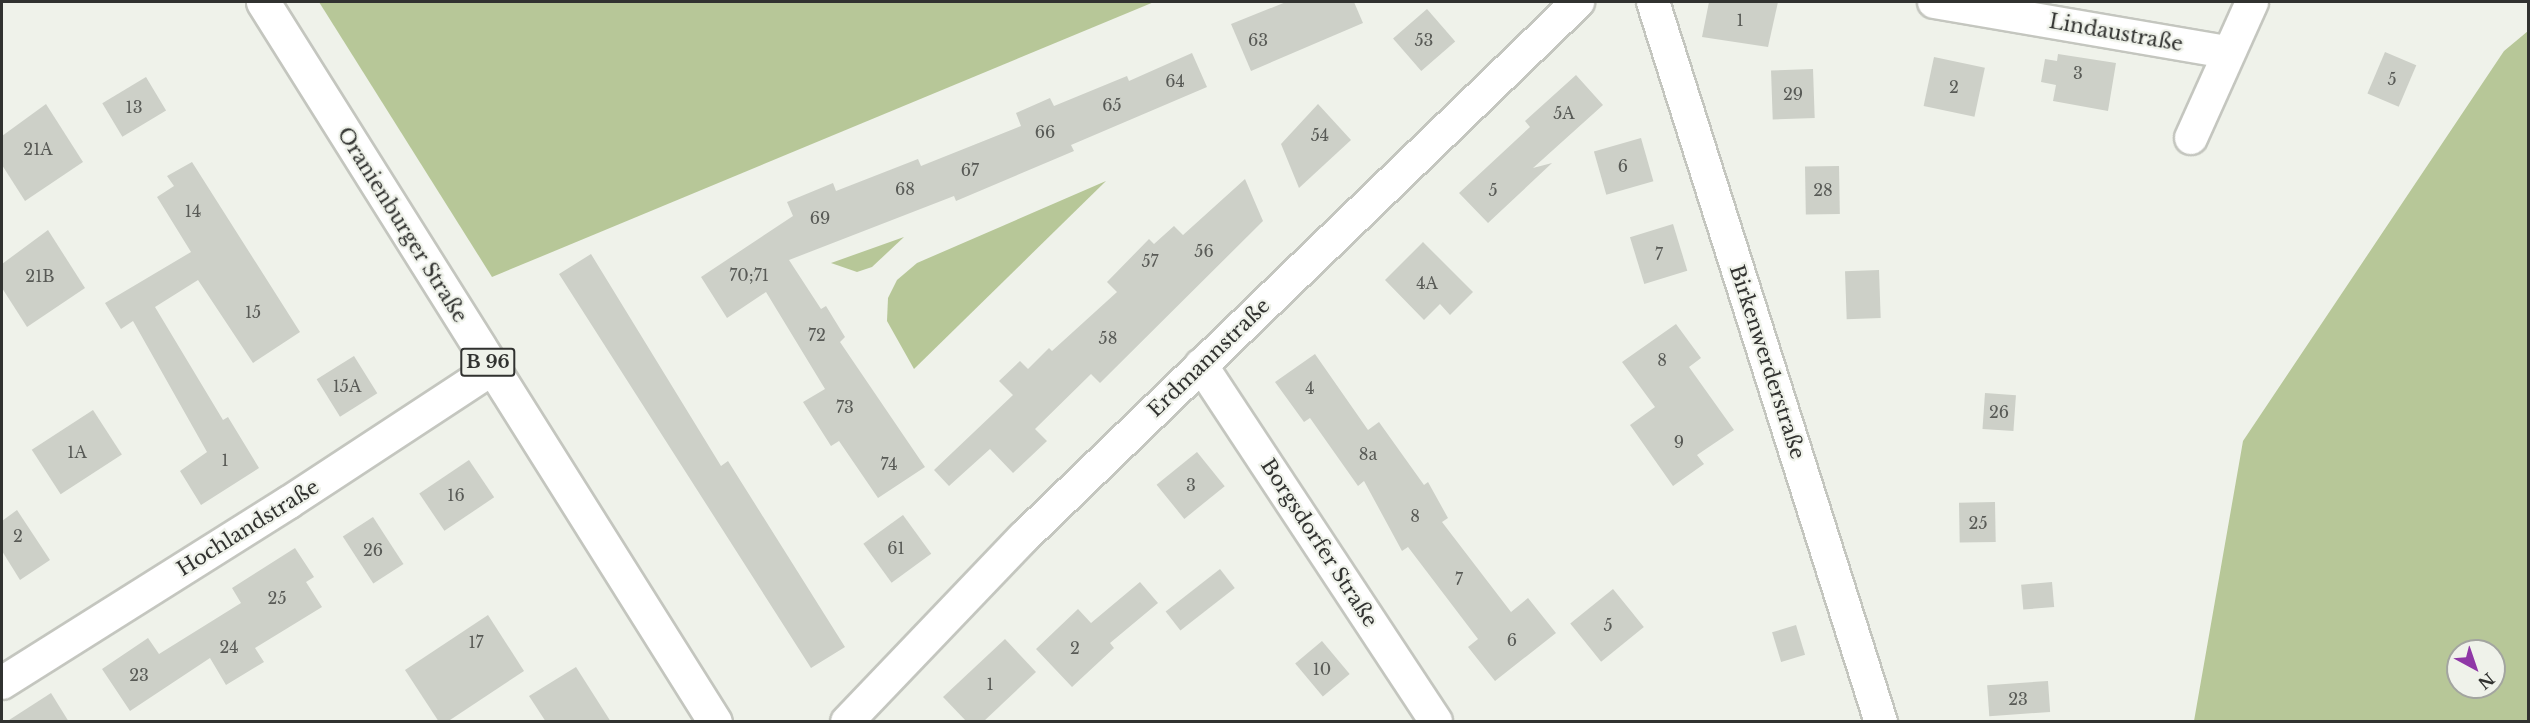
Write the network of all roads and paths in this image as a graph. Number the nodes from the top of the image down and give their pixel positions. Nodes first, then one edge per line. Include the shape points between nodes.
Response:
1 (263, 2) edge
2 (1578, 2) edge
3 (1653, 2) edge
4 (1934, 2) edge
5 (2252, 2) edge
6 (2227, 51) junction
7 (2191, 138) dead end
8 (1202, 365) junction
9 (492, 369) junction
10 (2, 683) edge
11 (714, 722) edge
12 (847, 722) edge
13 (1436, 722) edge
14 (1881, 722) edge

1 - 9 main road, Oranienburger Straße / B 96
2 - 8 street, Erdmannstraße
3 - 14 street, Birkenwerderstraße
4 - 6 street, Lindaustraße
5 - 6 street
6 - 7 street
8 - 12 street, Erdmannstraße via 1023,538
8 - 13 street, Borgsdorfer Straße
9 - 10 street, Hochlandstraße
9 - 11 main road, Oranienburger Straße / B 96

